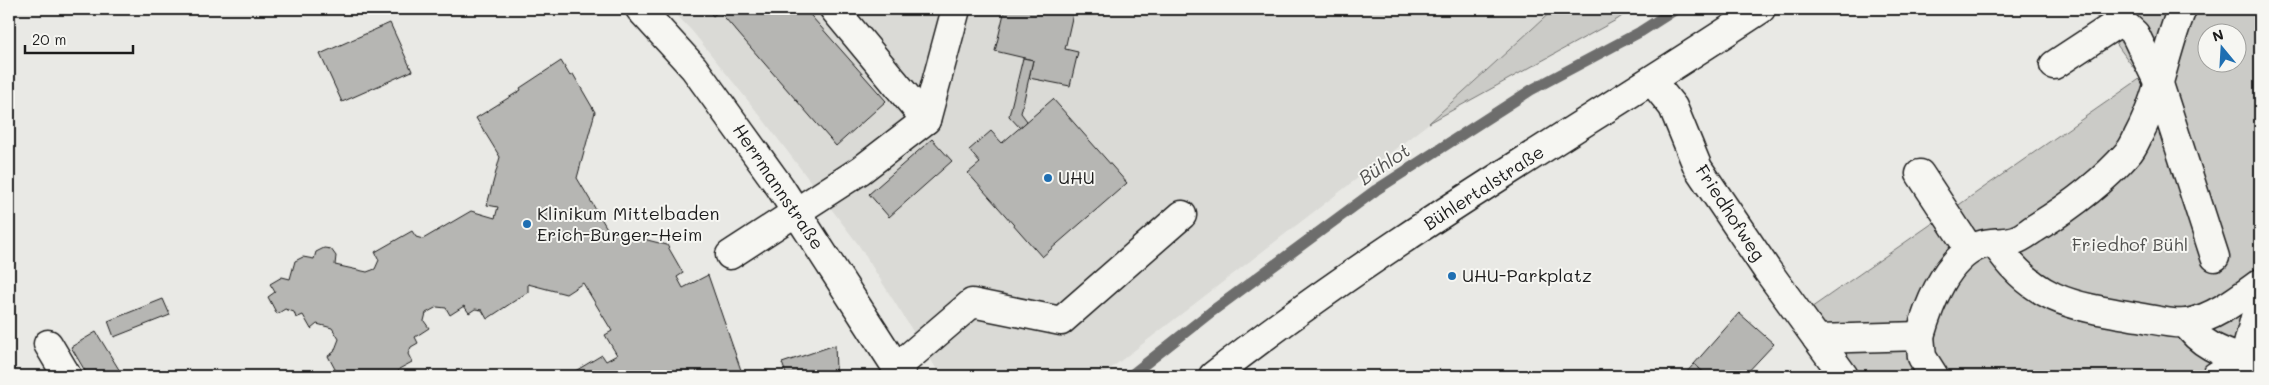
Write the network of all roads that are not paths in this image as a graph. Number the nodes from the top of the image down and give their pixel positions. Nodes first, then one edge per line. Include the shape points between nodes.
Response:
1 (640, 9) edge
2 (834, 9) edge
3 (956, 9) edge
4 (1761, 9) edge
5 (2182, 9) edge
6 (2054, 66) dead end
7 (1652, 81) junction
8 (2159, 84) junction
9 (926, 120) junction
10 (1920, 174) dead end
11 (796, 211) junction
12 (1182, 215) dead end
13 (1982, 247) junction
14 (730, 255) dead end
15 (2215, 257) dead end
16 (2260, 283) edge
17 (2260, 298) edge
18 (2186, 323) junction
19 (1920, 336) junction
20 (1817, 339) junction
21 (48, 344) dead end
22 (2250, 368) edge
23 (899, 372) edge
24 (67, 376) edge
25 (1214, 376) edge
26 (1844, 376) edge
27 (1934, 376) edge
28 (2216, 376) edge

1 - 11 street, Herrmannstraße via 694,68
2 - 9 street
3 - 9 street
4 - 7 street, Bühlertalstraße
5 - 8 street
6 - 8 street via 2121,21 2134,34
7 - 20 street, Friedhofweg via 1673,107 1698,168
7 - 25 street, Bühlertalstraße via 1393,246
8 - 13 street via 2130,151 2102,180 2076,202 2014,240
8 - 15 street
9 - 11 street via 861,170
10 - 13 street
11 - 14 street
11 - 23 street, Herrmannstraße
12 - 23 street via 1061,321 972,302
13 - 18 street via 2048,296 2116,313
13 - 19 street via 1962,254 1927,311
16 - 18 street via 2210,315
17 - 22 street
18 - 22 street via 2194,336
19 - 20 street
19 - 27 street via 1922,357
20 - 26 street, Friedhofweg
21 - 24 street
22 - 28 street

